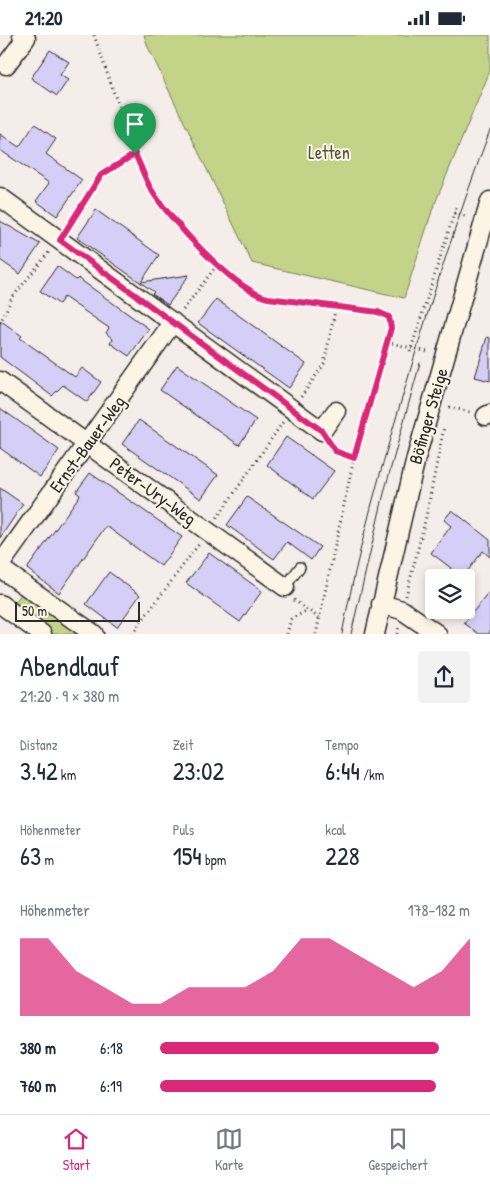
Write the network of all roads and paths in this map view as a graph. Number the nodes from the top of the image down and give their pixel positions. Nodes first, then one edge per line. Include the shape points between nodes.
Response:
1 (22, 35) edge
2 (94, 35) edge
3 (6, 65) dead end
4 (135, 154) junction
5 (0, 197) edge
6 (490, 201) edge
7 (456, 207) dead end
8 (454, 213) junction
9 (469, 218) dead end
10 (60, 240) junction
11 (217, 265) junction
12 (336, 306) junction
13 (0, 323) edge
14 (173, 323) junction
15 (387, 342) junction
16 (411, 347) junction
17 (410, 352) dead end
18 (428, 352) dead end
19 (0, 381) edge
20 (452, 397) dead end
21 (449, 407) junction
22 (292, 409) junction
23 (336, 411) dead end
24 (488, 415) edge
25 (447, 416) dead end
26 (445, 426) dead end
27 (322, 431) junction
28 (86, 444) junction
29 (354, 458) junction
30 (0, 566) edge
31 (300, 567) dead end
32 (285, 587) junction
33 (0, 604) edge
34 (381, 604) junction
35 (308, 610) junction
36 (402, 610) junction
37 (319, 618) junction
38 (42, 634) edge
39 (94, 634) edge
40 (287, 634) edge
41 (316, 634) edge
42 (375, 634) edge
43 (397, 634) edge
44 (437, 634) edge

1 - 3 street via 26,38
2 - 4 path
4 - 10 path via 101,175
4 - 11 path via 151,189 171,217
5 - 10 street
6 - 34 street, Böfinger Steige via 416,458
7 - 8 path
8 - 9 path
8 - 16 path
10 - 13 path via 12,298
10 - 14 street
11 - 12 path via 261,296
11 - 14 path
12 - 15 path via 378,312 389,317 391,328
12 - 22 path via 324,364
14 - 22 street
14 - 28 street, Ernst-Bauer-Weg
15 - 16 path
15 - 29 path
16 - 17 path
16 - 18 path
19 - 28 street, Peter-Ury-Weg
20 - 21 path
21 - 24 path
21 - 25 path
22 - 27 street
23 - 27 street
26 - 36 path
27 - 29 path via 335,451
28 - 30 street, Ernst-Bauer-Weg
28 - 32 street, Peter-Ury-Weg
29 - 37 path
30 - 39 street
31 - 32 lane
32 - 35 path via 294,600
33 - 38 street
34 - 36 street
34 - 42 street, Böfinger Steige
35 - 37 path
35 - 40 path via 292,619
36 - 43 path
36 - 44 street
37 - 41 path

